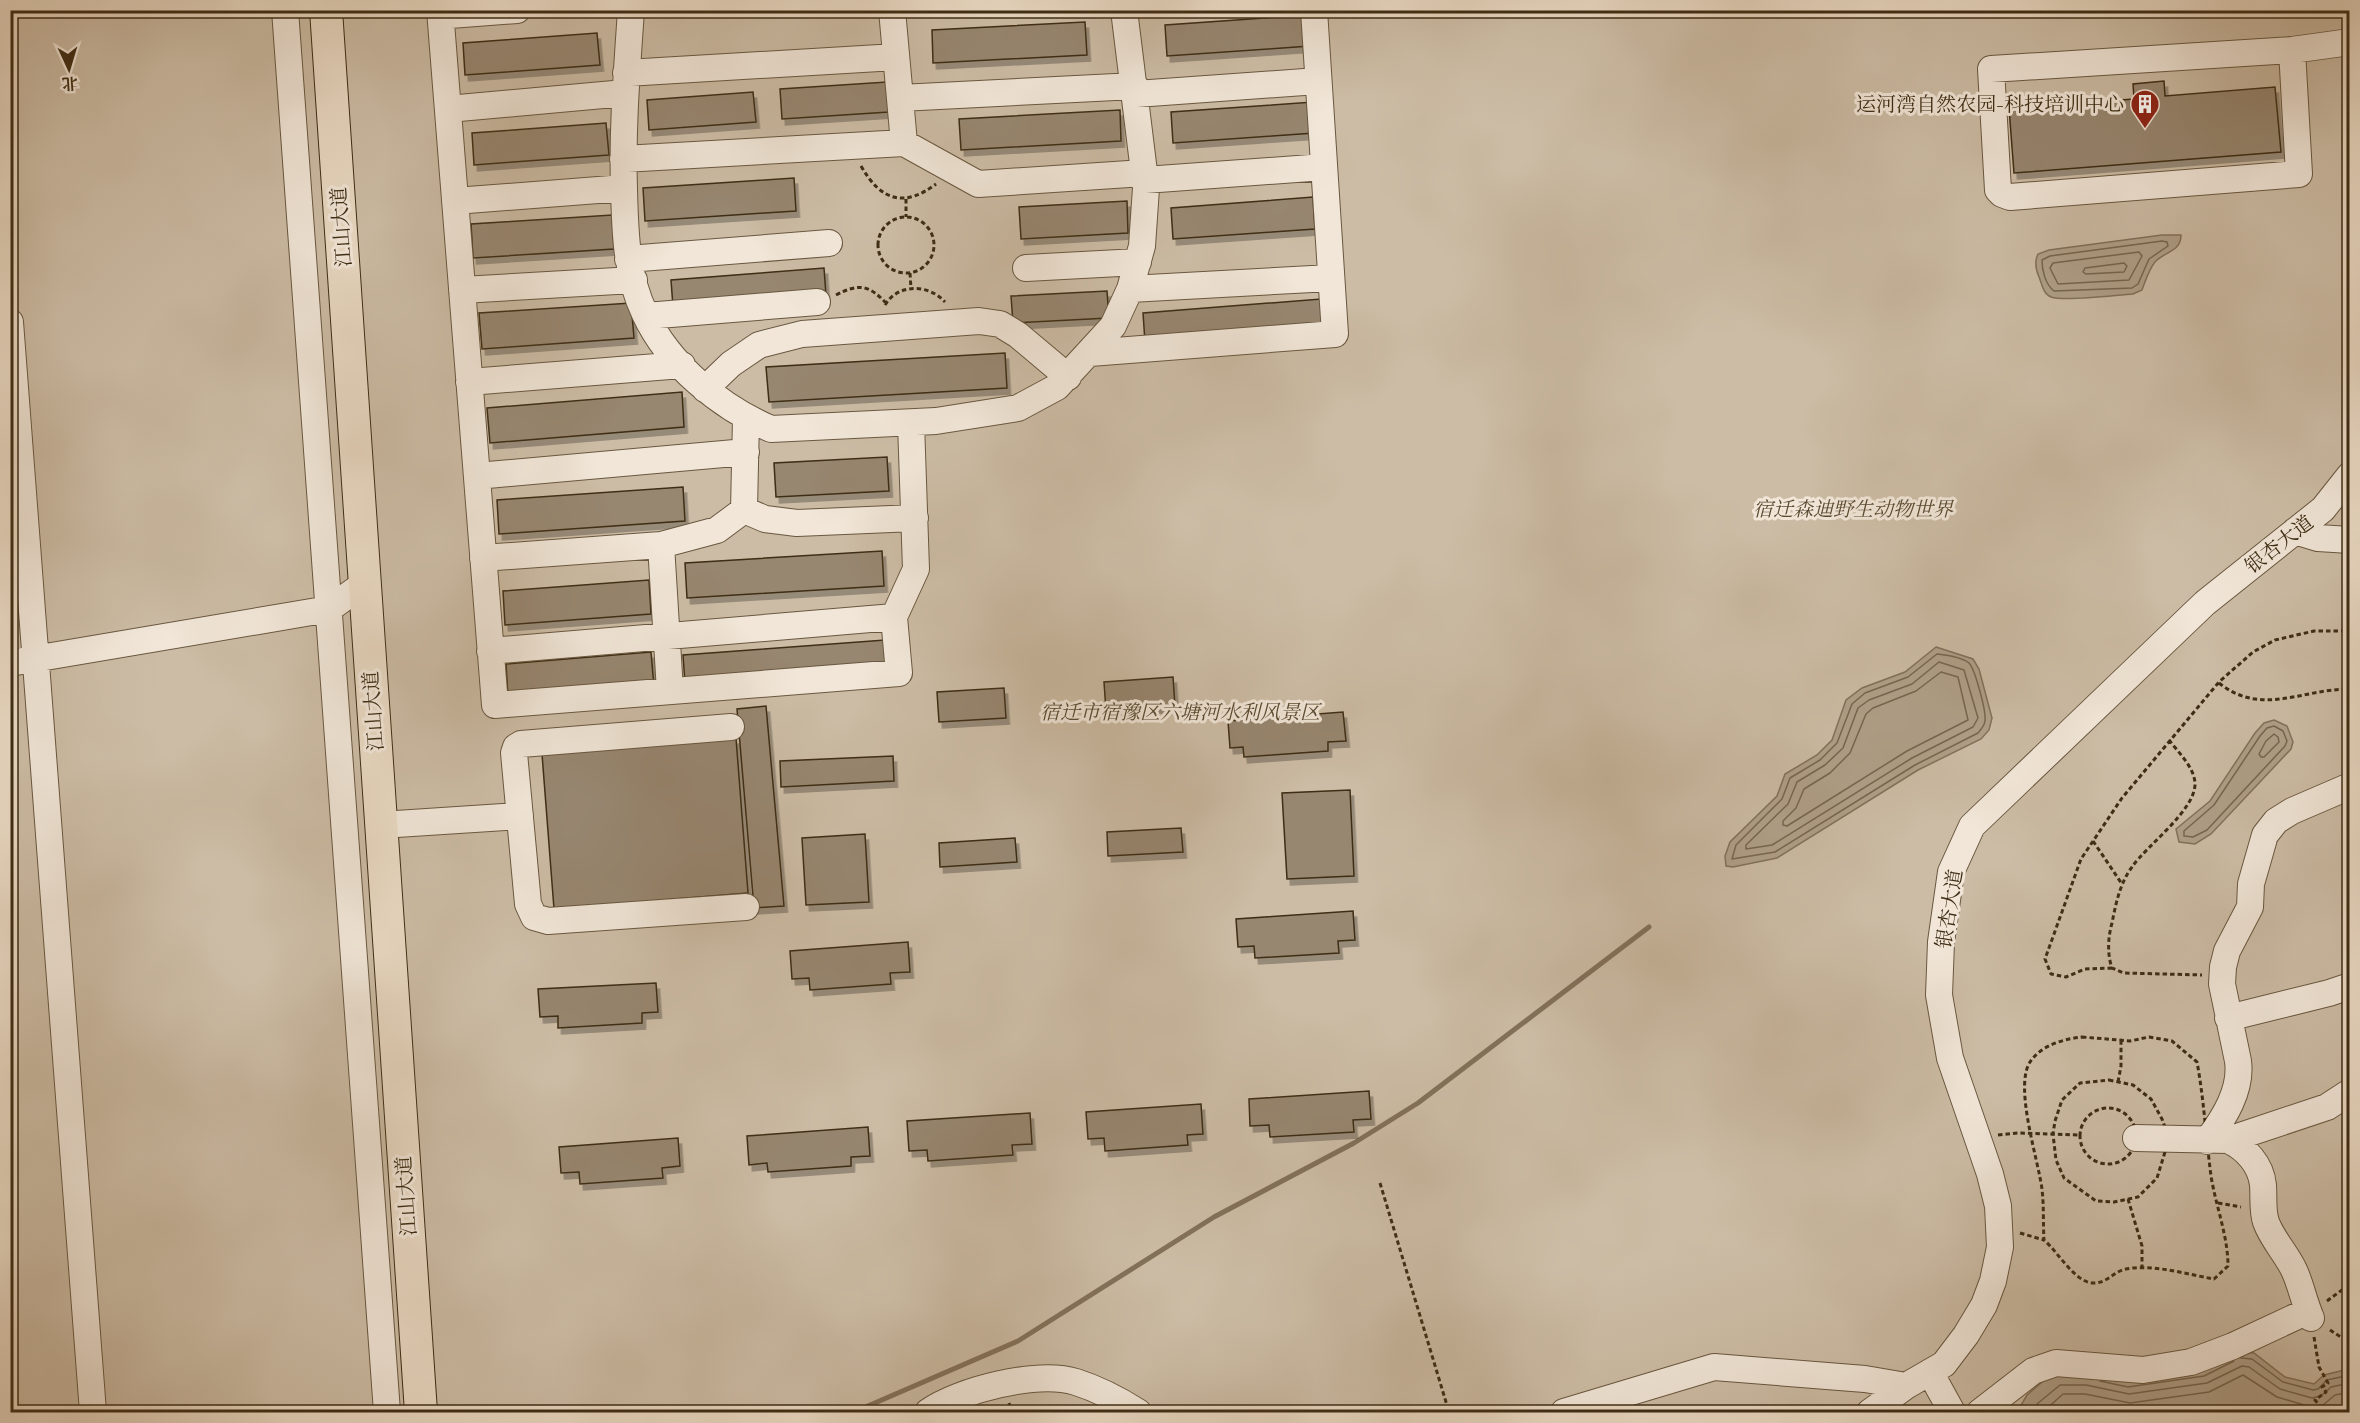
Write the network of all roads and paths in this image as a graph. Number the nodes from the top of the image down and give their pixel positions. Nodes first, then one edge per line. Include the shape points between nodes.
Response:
1 (285, 10) edge
2 (326, 10) edge
3 (441, 10) edge
4 (518, 10) edge
5 (631, 10) edge
6 (892, 10) edge
7 (1124, 10) edge
8 (1314, 10) edge
9 (2349, 42) edge
10 (2292, 50) junction
11 (896, 57) junction
12 (1318, 81) junction
13 (626, 83) junction
14 (1135, 90) junction
15 (900, 98) junction
16 (448, 109) junction
17 (904, 142) junction
18 (850, 146) junction
19 (623, 159) junction
20 (1324, 167) junction
21 (954, 171) junction
22 (1144, 176) junction
23 (624, 188) junction
24 (906, 199) junction
25 (455, 201) junction
26 (906, 217) junction
27 (829, 243) dead end
28 (1138, 262) junction
29 (1026, 268) dead end
30 (631, 270) junction
31 (910, 273) junction
32 (1331, 278) junction
33 (911, 289) dead end
34 (1130, 289) junction
35 (462, 290) junction
36 (817, 302) joint
37 (886, 303) dead end
38 (646, 316) junction
39 (10, 322) edge
40 (1090, 353) junction
41 (682, 365) junction
42 (1068, 376) junction
43 (469, 382) junction
44 (705, 389) junction
45 (746, 418) junction
46 (911, 423) junction
47 (746, 452) junction
48 (2349, 475) edge
49 (477, 476) junction
50 (744, 510) junction
51 (915, 518) junction
52 (2295, 531) junction
53 (2349, 540) edge
54 (661, 545) junction
55 (483, 558) junction
56 (365, 583) junction
57 (328, 609) junction
58 (894, 617) junction
59 (2349, 631) edge
60 (667, 636) junction
61 (490, 651) junction
62 (36, 658) junction
63 (10, 663) edge
64 (2219, 682) junction
65 (2349, 689) edge
66 (670, 691) junction
67 (731, 727) dead end
68 (2169, 740) junction
69 (2349, 786) edge
70 (520, 816) junction
71 (381, 825) junction
72 (2092, 842) junction
73 (2122, 884) junction
74 (746, 907) dead end
75 (2112, 968) junction
76 (2222, 975) junction
77 (2349, 986) edge
78 (2228, 1018) junction
79 (2121, 1040) junction
80 (2118, 1082) junction
81 (2349, 1092) edge
82 (2031, 1133) junction
83 (2053, 1134) junction
84 (2080, 1135) junction
85 (1977, 1137) junction
86 (2136, 1138) junction
87 (2169, 1139) junction
88 (2218, 1141) junction
89 (1380, 1183) dead end
90 (2128, 1199) junction
91 (2142, 1268) junction
92 (2309, 1315) junction
93 (1930, 1372) junction
94 (1906, 1386) junction
95 (93, 1413) edge
96 (387, 1413) edge
97 (421, 1413) edge
98 (928, 1413) edge
99 (1138, 1413) edge
100 (1449, 1413) edge
101 (1564, 1413) edge
102 (1870, 1413) edge
103 (1952, 1413) edge
104 (1980, 1413) edge
105 (2322, 1413) edge

1 - 57 street
2 - 56 main road, 江山大道
3 - 4 street via 450,15
3 - 16 street
5 - 13 street
6 - 11 street
7 - 14 street
8 - 12 street
9 - 10 street
10 - 10 street via 1991,69 1998,190 2010,197 2299,174
11 - 13 street
11 - 15 street
12 - 14 street
12 - 20 street
13 - 16 street
13 - 19 street
14 - 15 street
14 - 22 street
15 - 17 street
16 - 25 street
17 - 18 street
17 - 21 street
18 - 19 street
18 - 24 path via 884,194
19 - 23 street
20 - 22 street
20 - 32 street
21 - 22 street via 978,184
21 - 24 path via 930,189
22 - 28 street
23 - 25 street
23 - 30 street
24 - 26 path
25 - 35 street
26 - 31 path via 927,226 935,243 930,261
26 - 31 path via 886,225 879,250 895,271
27 - 30 street
28 - 29 street
28 - 34 street
30 - 35 street
30 - 38 street
31 - 33 path
32 - 34 street
32 - 40 street via 1335,334
34 - 40 street via 1113,326
35 - 43 street
36 - 37 path via 860,287 873,290
36 - 38 street
38 - 41 street
39 - 62 street
40 - 42 street
41 - 43 street
41 - 44 street
42 - 44 street via 1018,335 1000,324 979,321 802,334 759,345
42 - 46 street via 1058,387 1018,408
43 - 49 street
44 - 45 street
45 - 46 street via 771,429
45 - 47 street
46 - 51 street
47 - 49 street
47 - 50 street
48 - 52 street, 银杏大道 via 2323,509
49 - 55 street
50 - 51 street via 765,519 797,523
50 - 54 street via 717,530
51 - 58 street via 916,569
52 - 53 street via 2318,538
52 - 85 street, 银杏大道 via 2205,603 1972,826 1951,872 1941,942 1940,995 1950,1058
54 - 55 street
54 - 60 street
55 - 61 street
56 - 57 street
56 - 71 main road, 江山大道
57 - 62 street
57 - 96 street
58 - 60 street
58 - 66 street via 899,673
59 - 64 path via 2314,631 2275,640 2253,652
60 - 61 street
60 - 66 street
61 - 66 street via 495,705
62 - 63 street
62 - 95 street
64 - 65 path via 2247,699 2274,700
64 - 68 path
67 - 70 street via 521,744 514,753
68 - 72 path
68 - 73 path via 2191,771 2195,784 2192,795 2182,814 2145,850
69 - 76 street via 2292,811 2276,821 2265,835 2251,884 2250,907 2227,951
70 - 71 street
70 - 74 street via 530,911 541,921
71 - 97 main road, 江山大道
72 - 73 path
72 - 75 path via 2081,858 2045,959 2051,974 2066,977 2085,969
73 - 75 path via 2109,934
75 - 76 path via 2144,975
76 - 78 street
77 - 78 street
78 - 88 street via 2238,1061 2238,1083
79 - 80 path
79 - 82 path via 2066,1039 2043,1049 2029,1063 2023,1085
79 - 88 path via 2150,1037 2172,1041 2197,1062
80 - 83 path via 2080,1083 2062,1100
80 - 87 path via 2133,1085 2151,1099
81 - 88 street via 2327,1107
82 - 83 path
82 - 85 path
82 - 91 path via 2042,1190 2044,1240 2070,1271 2091,1283 2108,1280 2123,1269
83 - 84 path
83 - 90 path via 2056,1160 2064,1178 2096,1202
84 - 86 path via 2089,1156 2105,1164 2130,1154
84 - 86 path via 2090,1115 2107,1108 2125,1113
85 - 93 street, 银杏大道 via 1998,1206 1998,1259 1983,1305 1966,1335 1944,1364
86 - 87 street
87 - 88 street
87 - 90 path via 2157,1178 2138,1197
88 - 91 path via 2220,1225 2228,1245 2228,1266 2214,1279
88 - 92 street via 2239,1145 2252,1157 2260,1173 2266,1222 2294,1270
89 - 100 path
90 - 91 path via 2142,1246
92 - 104 street via 2191,1362 2143,1370 2056,1363 2033,1371
92 - 105 path via 2319,1367 2328,1383 2322,1387 2326,1392 2315,1400
93 - 94 street, 银杏大道
93 - 103 street
94 - 101 street via 1866,1379 1714,1367
94 - 102 street, 银杏大道
98 - 99 street via 985,1387 1041,1379 1074,1381 1115,1398

